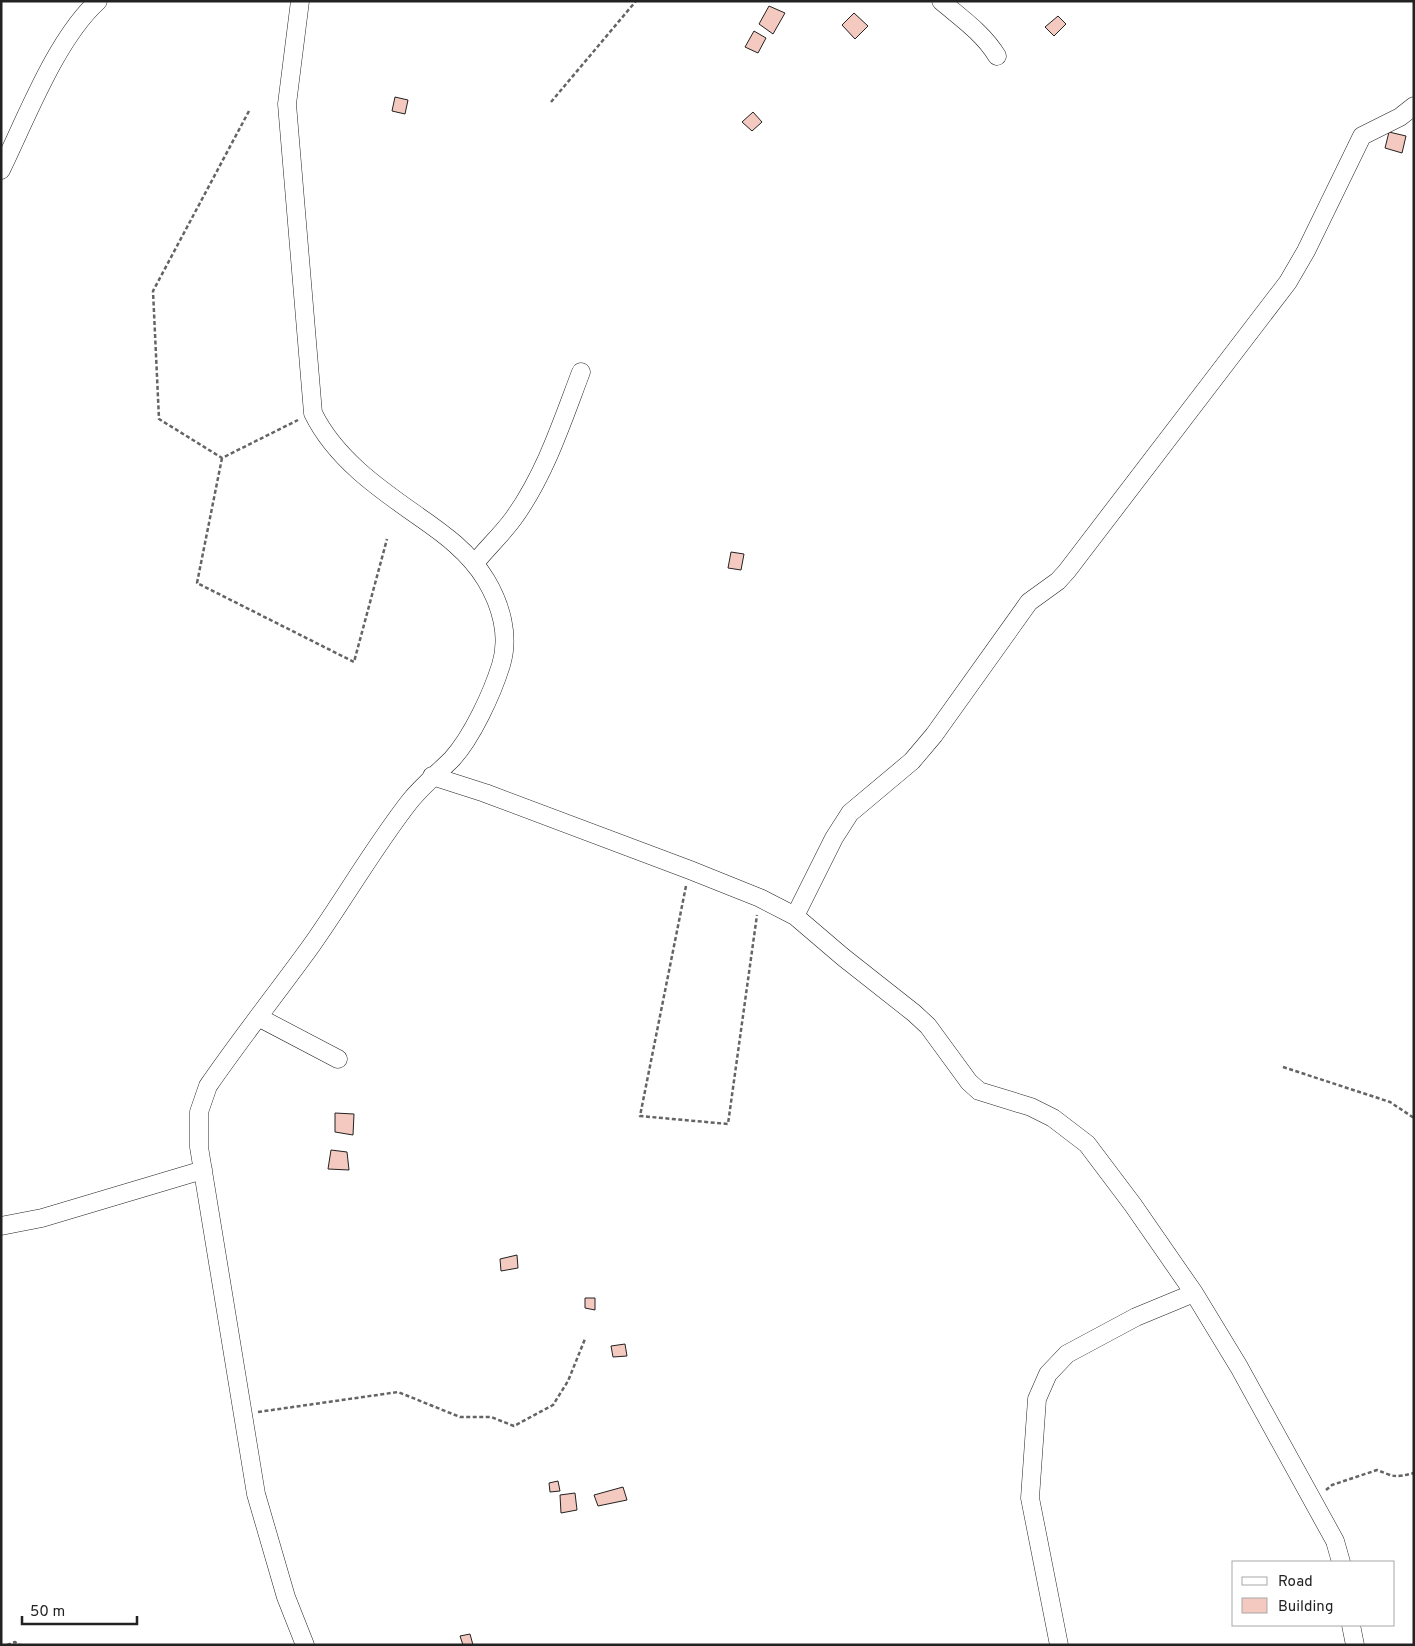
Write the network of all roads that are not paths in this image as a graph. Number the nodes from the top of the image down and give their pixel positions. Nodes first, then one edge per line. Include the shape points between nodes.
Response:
1 (98, 1) edge
2 (300, 1) edge
3 (941, 1) edge
4 (997, 56) dead end
5 (1414, 106) edge
6 (1, 170) edge
7 (581, 372) dead end
8 (475, 563) junction
9 (432, 776) junction
10 (795, 916) junction
11 (258, 1017) junction
12 (338, 1059) dead end
13 (203, 1170) junction
14 (1, 1226) edge
15 (1194, 1293) junction
16 (1341, 1561) edge
17 (1351, 1626) edge
18 (305, 1645) edge
19 (1059, 1645) edge
20 (1356, 1645) edge

1 - 6 street via 76,24 62,46
2 - 8 street via 287,104 313,413 322,433 340,455 453,542
3 - 4 street via 977,31
5 - 10 street via 1400,117 1362,136 1306,251 1282,290 1066,572 1029,602 923,748 850,813
7 - 8 street via 553,447 536,481 513,519
8 - 9 street via 487,581 502,620 505,641 502,664 464,744
9 - 10 street via 690,870
9 - 11 street via 410,802
10 - 15 street via 928,1026 969,1082 980,1091 1032,1107 1053,1118 1087,1144
11 - 12 street
11 - 13 street via 208,1086 198,1112 198,1147
13 - 14 street via 42,1218
13 - 18 street via 256,1494 286,1598
15 - 16 street via 1239,1366 1313,1500 1335,1541
15 - 19 street via 1080,1345 1055,1365 1040,1387 1030,1498
17 - 20 street

